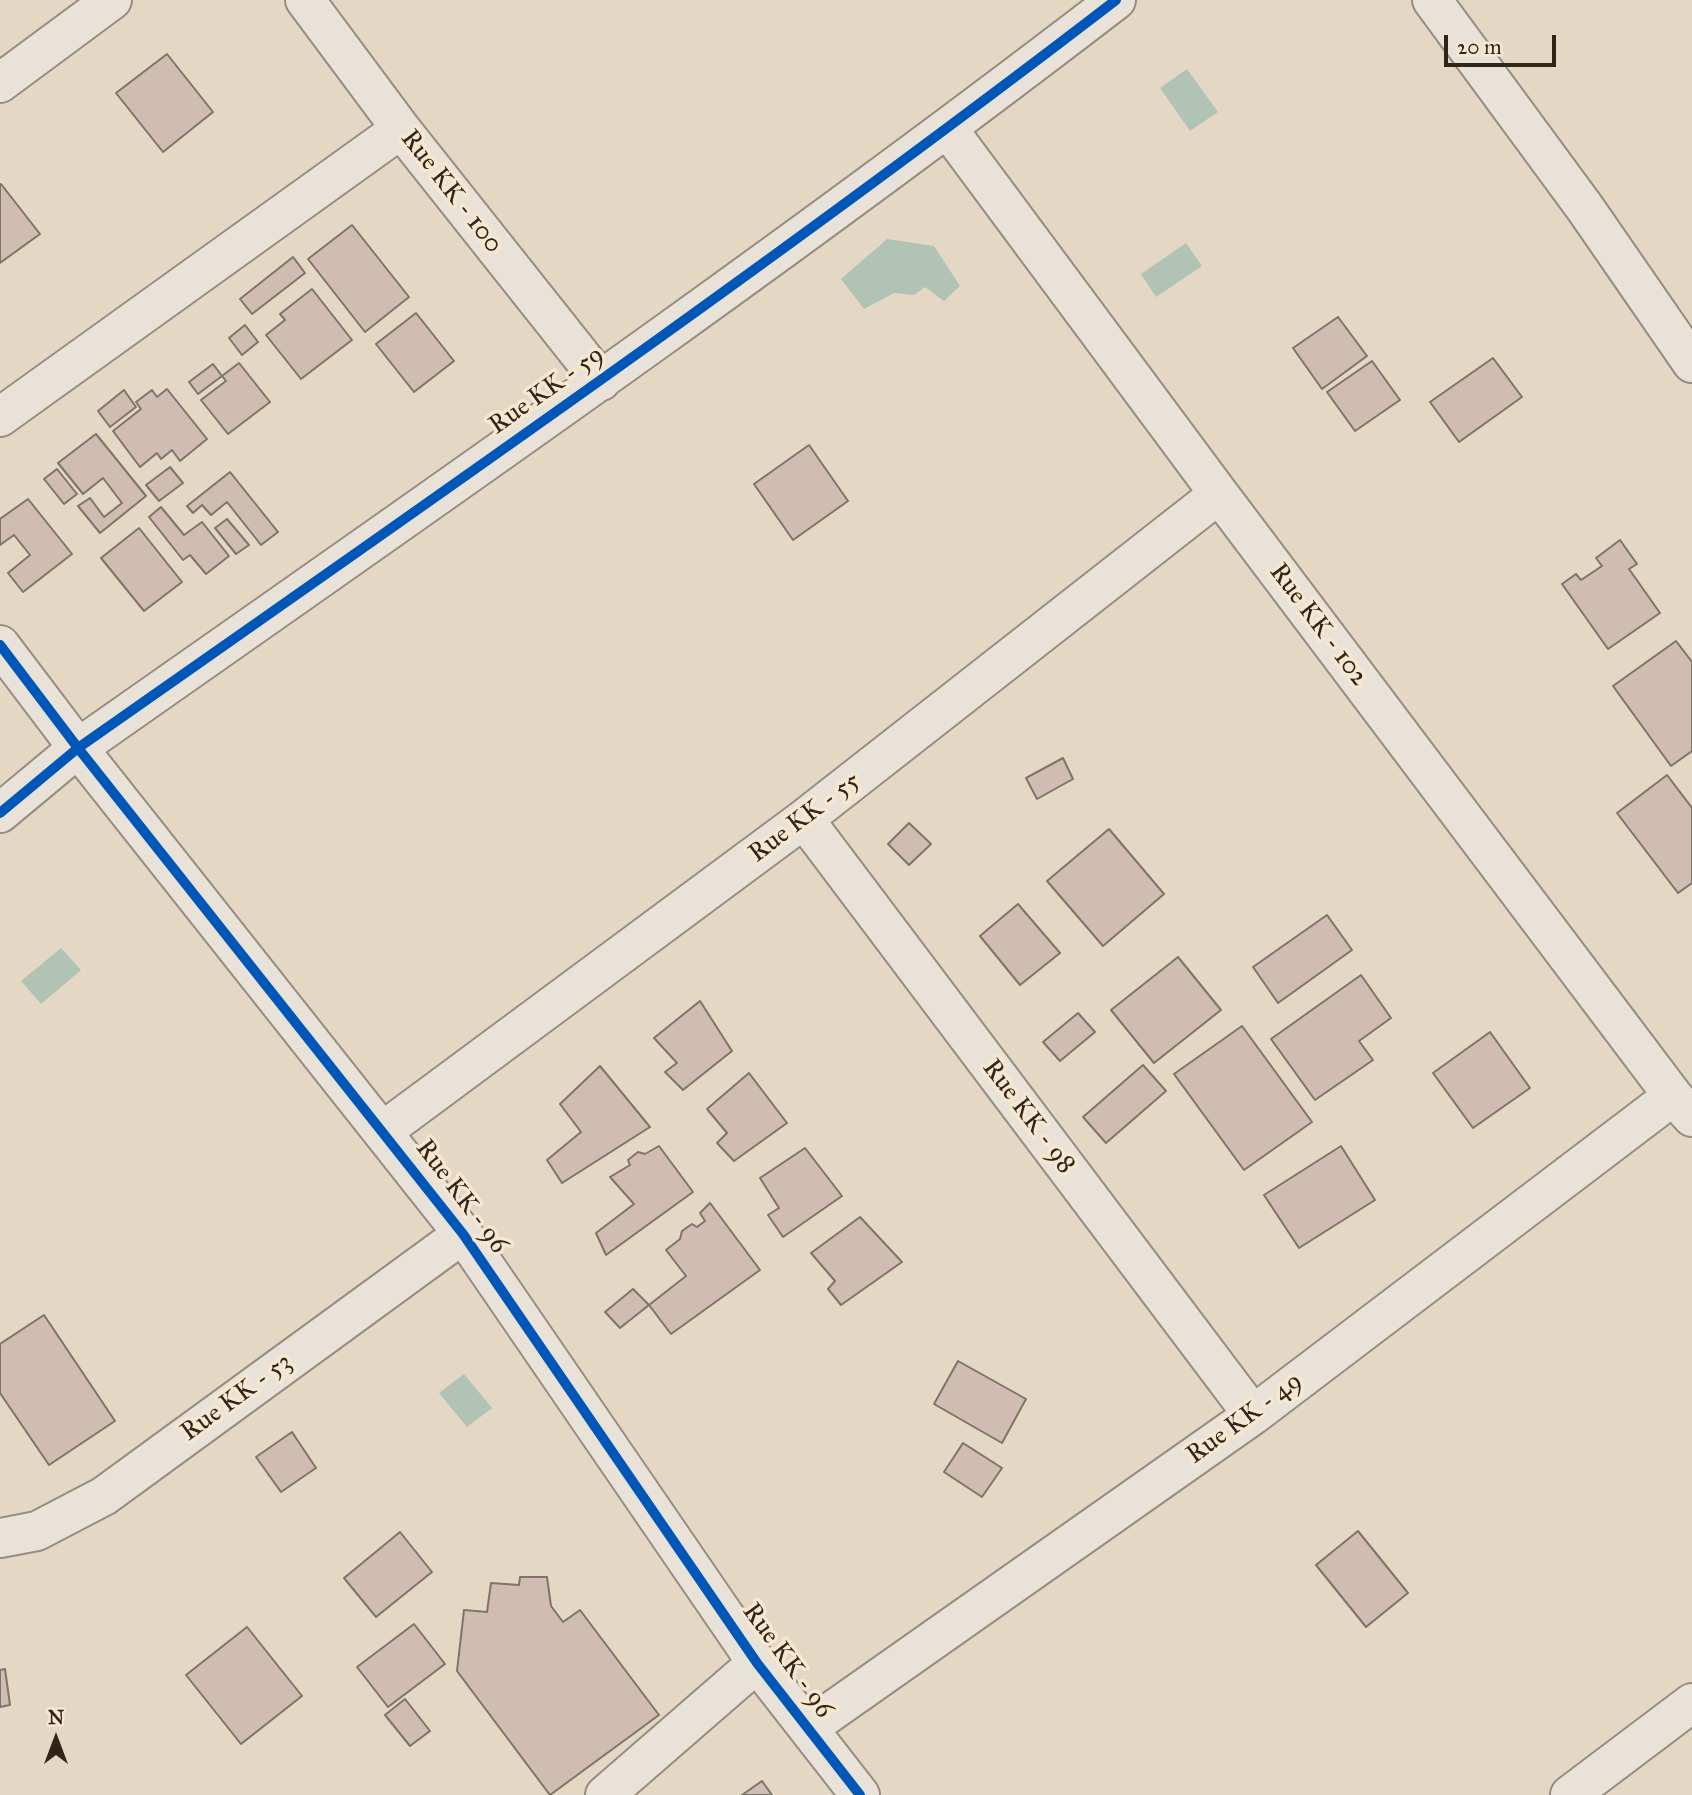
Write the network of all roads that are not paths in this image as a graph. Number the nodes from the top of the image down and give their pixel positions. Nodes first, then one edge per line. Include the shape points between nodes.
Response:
1 (112, 0) edge
2 (305, 0) edge
3 (1116, 0) edge
4 (1432, 0) edge
5 (0, 83) edge
6 (401, 129) junction
7 (948, 129) junction
8 (1692, 363) edge
9 (601, 381) junction
10 (0, 417) edge
11 (1219, 494) junction
12 (0, 645) edge
13 (78, 748) junction
14 (0, 813) edge
15 (804, 819) junction
16 (1683, 1106) edge
17 (383, 1131) junction
18 (463, 1234) junction
19 (1253, 1415) junction
20 (0, 1538) edge
21 (757, 1663) junction
22 (1692, 1703) edge
23 (808, 1728) junction
24 (606, 1795) edge
25 (860, 1795) edge
26 (1570, 1795) edge

1 - 5 street
2 - 6 street, Rue KK - 100
3 - 7 street, Rue KK - 59
4 - 8 street
6 - 9 street, Rue KK - 100
6 - 10 street
7 - 9 street, Rue KK - 59
7 - 11 street, Rue KK - 102
9 - 13 street, Rue KK - 59
11 - 15 street, Rue KK - 55
11 - 16 street, Rue KK - 102
12 - 13 street, Rue KK - 96
13 - 14 street, Rue KK - 59
13 - 17 street, Rue KK - 96
15 - 17 street, Rue KK - 55
15 - 19 street, Rue KK - 98
16 - 19 street, Rue KK - 49
17 - 18 street, Rue KK - 96
18 - 20 street, Rue KK - 53 via 104,1496 37,1531
18 - 21 street, Rue KK - 96
19 - 23 street, Rue KK - 49
21 - 23 street, Rue KK - 96
21 - 24 street
22 - 26 street
23 - 25 street, Rue KK - 96

